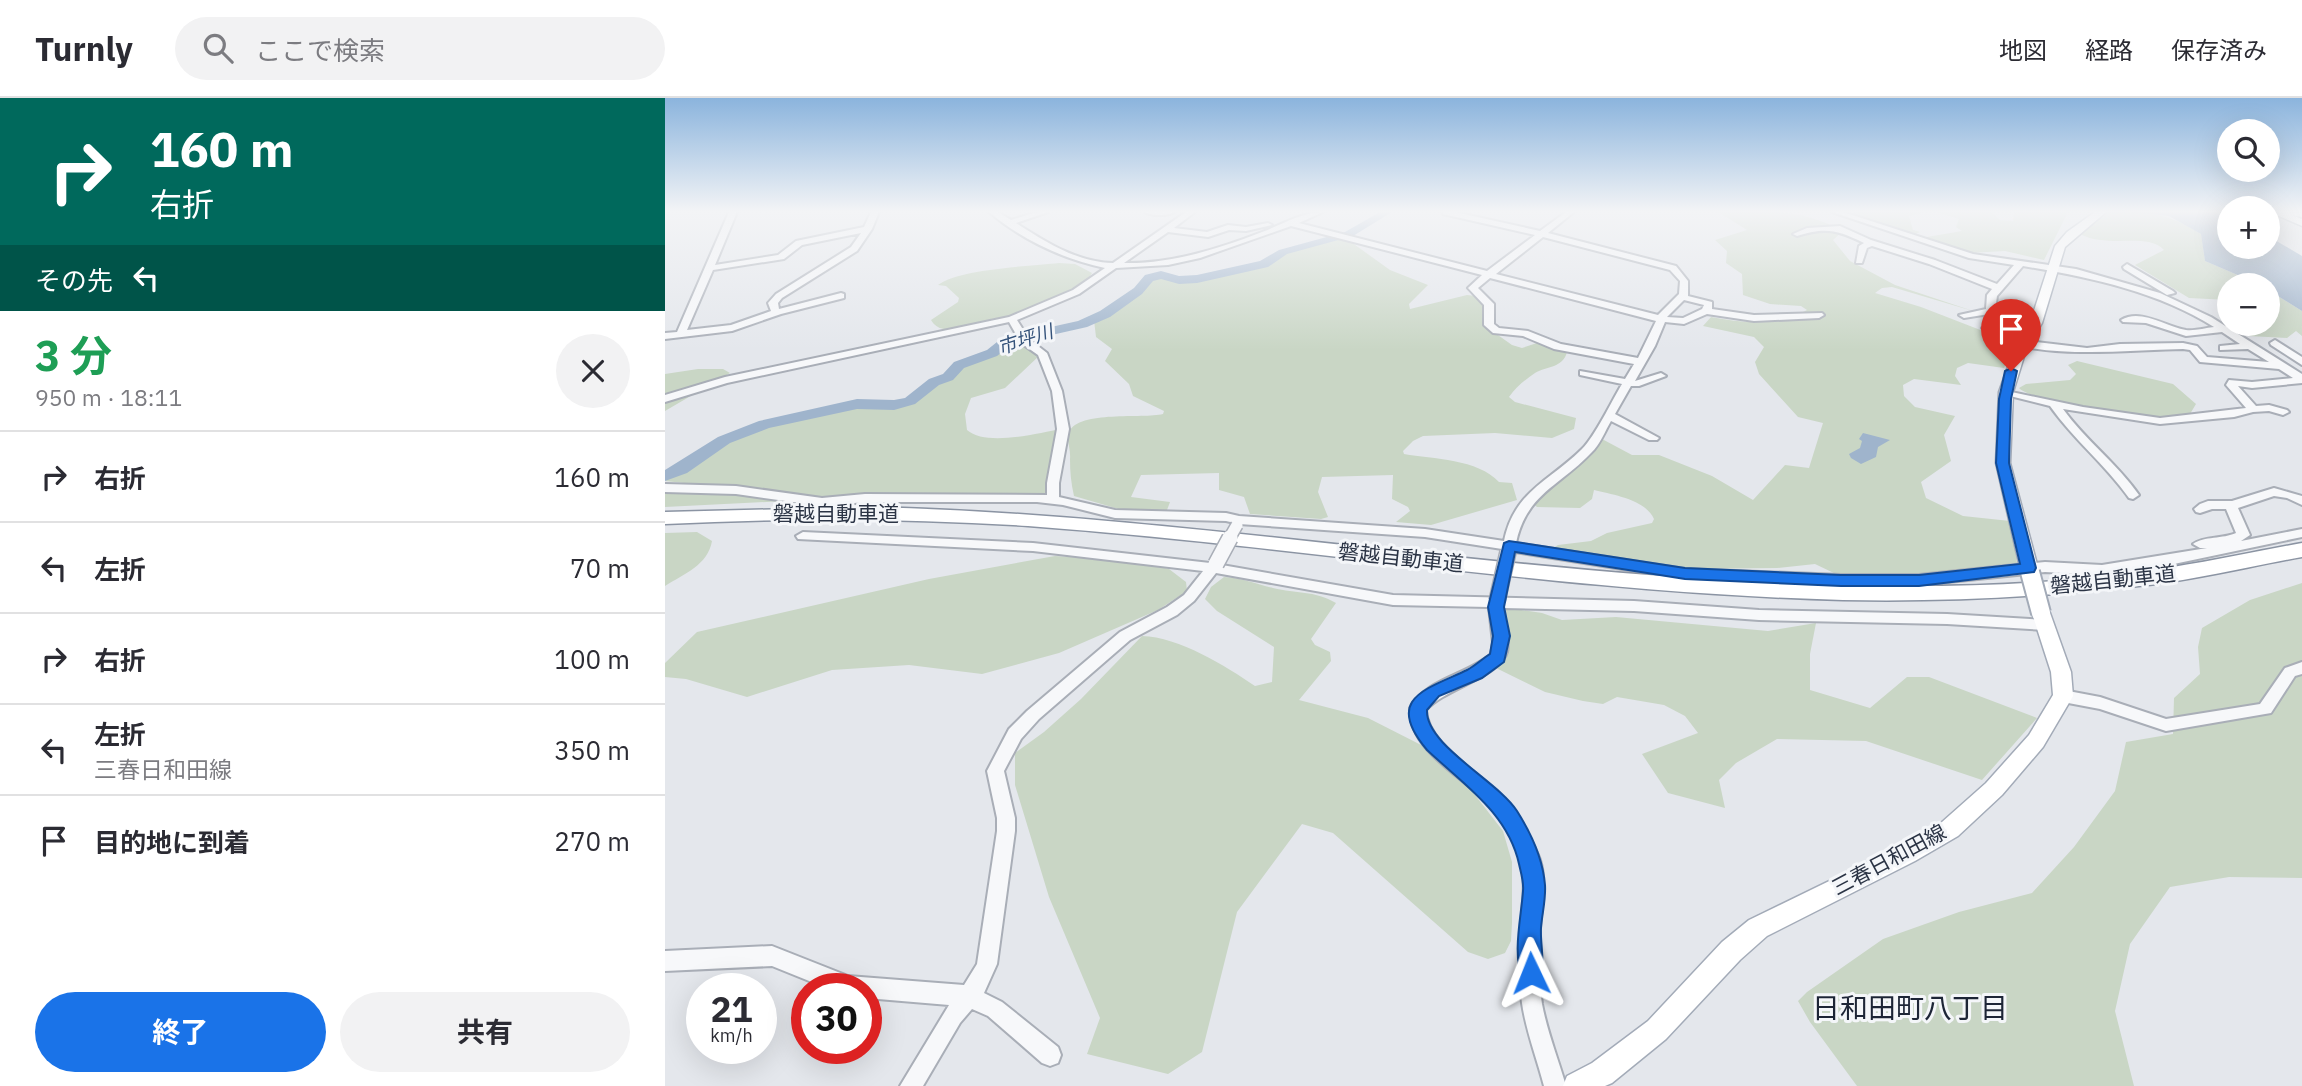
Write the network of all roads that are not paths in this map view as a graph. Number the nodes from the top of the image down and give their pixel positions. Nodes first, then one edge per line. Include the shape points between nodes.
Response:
1 (715, 258) edge
2 (774, 258) edge
3 (841, 258) edge
4 (1074, 258) edge
5 (1125, 258) edge
6 (1180, 258) edge
7 (1419, 258) edge
8 (1510, 258) edge
9 (1635, 258) edge
10 (1907, 258) edge
11 (1990, 258) edge
12 (2055, 258) edge
13 (2022, 262) junction
14 (1115, 265) junction
15 (2051, 267) junction
16 (711, 268) junction
17 (1488, 275) junction
18 (2096, 277) junction
19 (1998, 288) junction
20 (841, 296) dead end
21 (1682, 297) junction
22 (2182, 306) junction
23 (1706, 311) junction
24 (1990, 311) junction
25 (776, 313) junction
26 (1819, 315) dead end
27 (1964, 315) dead end
28 (1012, 319) junction
29 (1661, 319) junction
30 (2126, 320) dead end
31 (2217, 326) edge
32 (2034, 327) junction
33 (1987, 328) dead end
34 (2217, 331) edge
35 (681, 334) junction
36 (665, 336) edge
37 (2234, 336) edge
38 (2022, 341) junction
39 (2275, 343) dead end
40 (2250, 346) junction
41 (2224, 348) dead end
42 (1641, 362) junction
43 (2302, 362) edge
44 (2279, 366) junction
45 (1584, 373) dead end
46 (1661, 376) dead end
47 (2302, 380) edge
48 (1629, 384) junction
49 (2252, 385) junction
50 (2006, 392) junction
51 (665, 398) edge
52 (2267, 401) dead end
53 (2055, 405) junction
54 (2253, 410) junction
55 (2283, 412) dead end
56 (1609, 415) junction
57 (1653, 438) dead end
58 (665, 488) edge
59 (2133, 495) dead end
60 (1053, 500) junction
61 (2302, 501) edge
62 (2231, 505) junction
63 (2200, 509) dead end
64 (665, 518) edge
65 (1239, 518) junction
66 (665, 526) edge
67 (2302, 533) edge
68 (803, 536) dead end
69 (2200, 544) dead end
70 (1509, 549) junction
71 (2302, 550) edge
72 (2302, 563) edge
73 (1216, 566) junction
74 (2029, 570) junction
75 (1497, 601) junction
76 (2043, 619) junction
77 (2302, 668) edge
78 (2063, 696) junction
79 (665, 961) edge
80 (967, 996) junction
81 (1050, 1055) dead end
82 (911, 1086) edge
83 (1555, 1086) edge
84 (1577, 1086) edge

1 - 16 street
2 - 16 street
3 - 25 street via 779,296 772,305
4 - 14 street
5 - 14 street
6 - 14 street
7 - 17 street
8 - 17 street
9 - 21 street via 1673,268 1684,281
10 - 19 street
11 - 13 street
12 - 15 main road
13 - 15 street
13 - 19 street
14 - 28 street via 1067,297
15 - 18 street
15 - 32 main road
16 - 35 street
17 - 29 street
17 - 42 street via 1473,288 1489,304 1489,325 1495,331 1525,333 1558,347
18 - 22 street
18 - 22 street via 2131,264
19 - 24 street
20 - 25 street
21 - 23 street via 1709,304
21 - 29 street
22 - 31 street
23 - 26 street via 1754,318
23 - 29 street via 1683,321
24 - 27 street
24 - 32 street
25 - 35 street via 732,328
28 - 51 street via 725,380
28 - 60 street via 1025,341 1042,353 1056,391 1063,429
29 - 42 street
30 - 34 street via 2152,322 2186,333
32 - 38 main road
33 - 38 street
35 - 36 street
37 - 40 street
38 - 44 street via 2087,351 2183,346 2193,348 2204,360
38 - 50 main road
39 - 43 street
40 - 41 street
40 - 44 street
42 - 48 street
44 - 47 street
45 - 48 street
46 - 48 street
47 - 49 street
48 - 56 street
49 - 52 street
49 - 54 street via 2231,385
50 - 53 street
50 - 74 main road via 2003,463
53 - 54 street via 2160,421
53 - 59 street via 2071,429 2115,469
54 - 55 street
56 - 57 street
56 - 70 street via 1588,450 1528,501 1513,527
58 - 60 street via 736,490 822,502
60 - 65 street via 1115,514
61 - 62 street via 2267,492
62 - 63 street via 2211,504
62 - 69 street via 2243,535
64 - 71 highway, 磐越自動車道 via 830,513 1009,519 1639,580 1889,592 2087,585 2218,568
65 - 70 street via 1394,530
65 - 73 street, bridge
66 - 72 highway, 磐越自動車道 via 811,522 1005,528 1617,589 1821,601 1967,603 2084,597 2230,578
67 - 74 street via 2169,561 2102,570
68 - 73 street via 1033,547
70 - 74 street via 1685,574 1919,580
70 - 75 street, bridge
73 - 75 street via 1393,600
73 - 80 street via 1189,598 1125,636 1015,734 995,771 1006,831 990,955 979,983
74 - 76 main road, bridge
75 - 76 street via 1772,615
75 - 83 street via 1502,636 1497,657 1476,673 1433,692 1418,708 1417,718 1433,745 1499,803 1531,861 1532,1003
76 - 78 main road via 2060,665
77 - 78 street via 2290,672 2266,709 2175,725 2159,725 2100,703
78 - 84 main road, 三春日和田線 via 2018,763 1950,829 1758,928 1657,1030 1602,1073
79 - 80 street via 772,956 848,986
80 - 81 street via 995,1009
80 - 82 street

